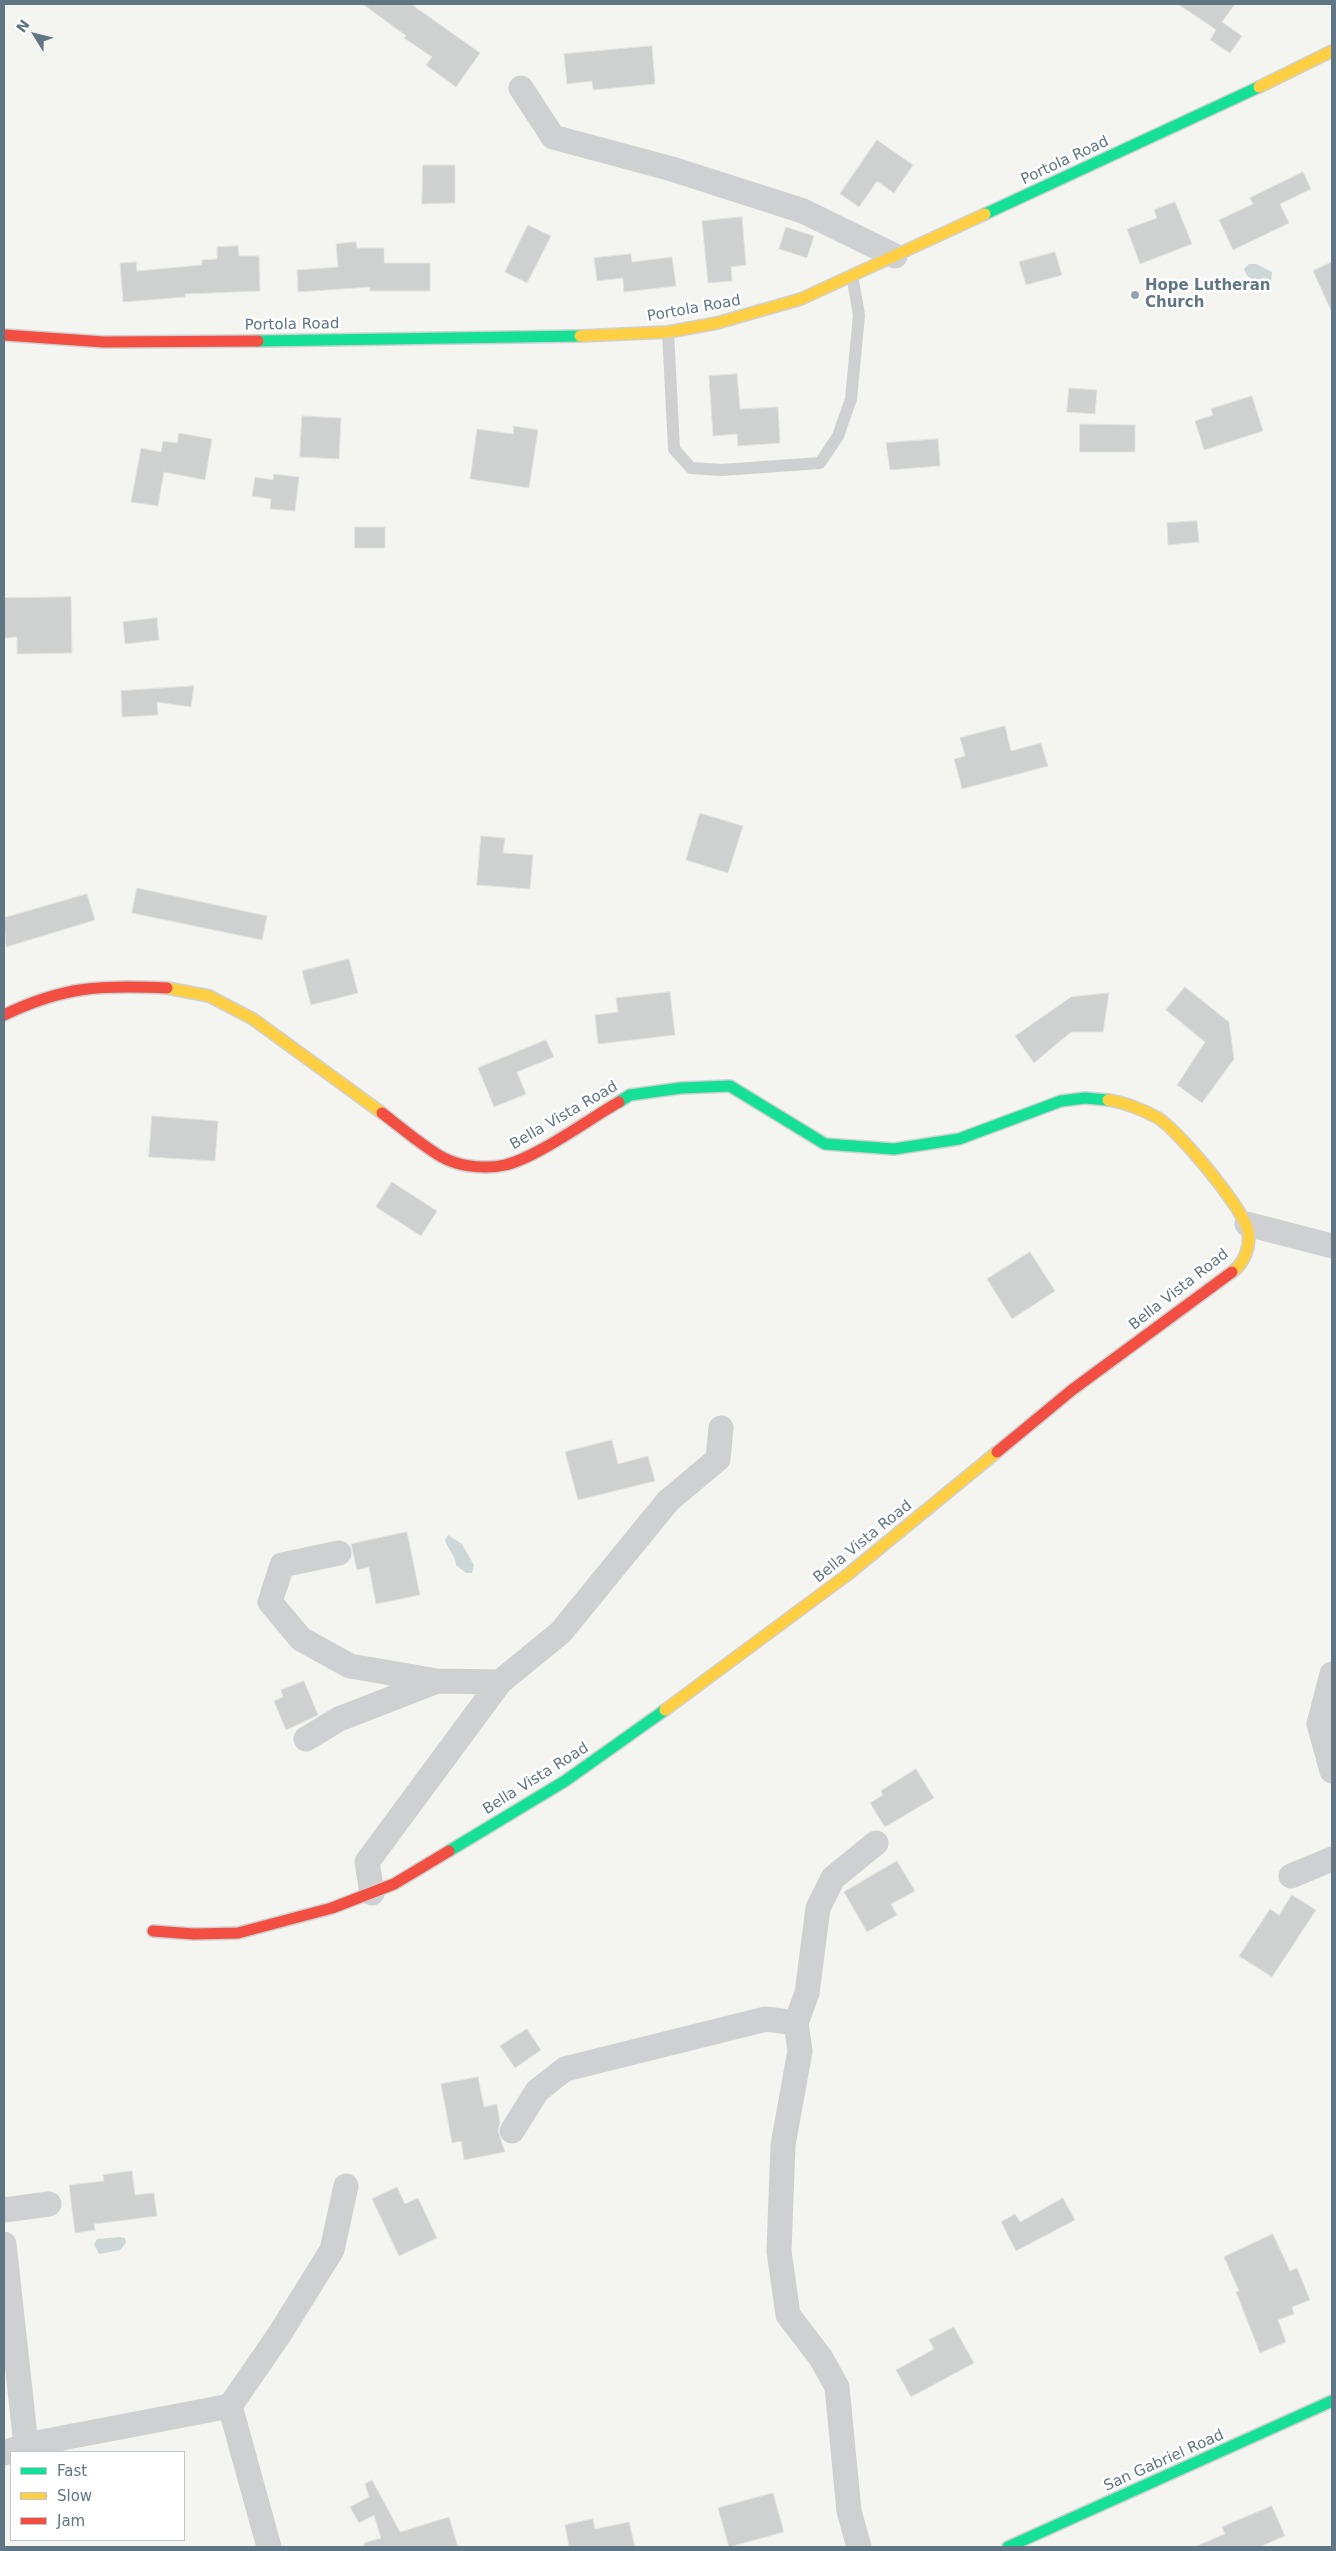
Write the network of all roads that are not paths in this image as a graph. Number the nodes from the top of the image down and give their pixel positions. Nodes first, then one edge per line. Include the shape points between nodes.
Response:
1 (1332, 51) edge
2 (520, 88) dead end
3 (895, 256) junction
4 (852, 276) junction
5 (668, 332) junction
6 (4, 336) edge
7 (4, 1015) edge
8 (1247, 1224) junction
9 (1332, 1246) edge
10 (721, 1428) dead end
11 (339, 1553) dead end
12 (1332, 1674) edge
13 (437, 1681) junction
14 (500, 1682) junction
15 (306, 1739) dead end
16 (1332, 1771) edge
17 (876, 1843) dead end
18 (1332, 1859) edge
19 (1291, 1876) dead end
20 (372, 1893) junction
21 (153, 1931) dead end
22 (796, 2023) junction
23 (512, 2131) dead end
24 (346, 2186) dead end
25 (49, 2204) dead end
26 (4, 2210) edge
27 (4, 2244) edge
28 (1332, 2401) edge
29 (230, 2406) junction
30 (15, 2449) edge
31 (269, 2547) edge
32 (859, 2547) edge
33 (1008, 2547) edge

1 - 3 street, Portola Road via 1210,111
2 - 3 street via 553,137 672,169 803,211
3 - 4 street, Portola Road
4 - 5 street, Portola Road via 762,312
4 - 5 lane via 859,315 851,398 838,436 820,463 722,470 691,468 674,449
5 - 6 street, Portola Road via 162,342
7 - 8 street, Bella Vista Road via 33,1001 110,985 176,988 210,996 253,1020 446,1160 488,1168 526,1157 630,1095 681,1088 730,1086 825,1144 894,1149 959,1139 1061,1101 1085,1098 1117,1101 1158,1118 1176,1133
8 - 9 street
8 - 20 street, Bella Vista Road via 1246,1254 1238,1268 1072,1390 848,1575 565,1781 394,1884
10 - 14 street via 718,1459 668,1501 561,1632
11 - 13 street via 282,1564 270,1602 301,1639 350,1666
12 - 16 street via 1319,1724
13 - 14 street
13 - 15 street via 339,1719
14 - 20 street via 368,1862
17 - 22 street via 833,1878 818,1908 807,1993
18 - 19 street
20 - 21 street, Bella Vista Road via 332,1908 238,1933
22 - 23 street via 766,2019 565,2069 537,2091
22 - 32 street via 800,2051 783,2145 779,2251 788,2315 821,2358 838,2387 849,2511
24 - 29 street via 332,2250
25 - 26 street
27 - 30 street
28 - 33 street, San Gabriel Road
29 - 30 street
29 - 31 street

